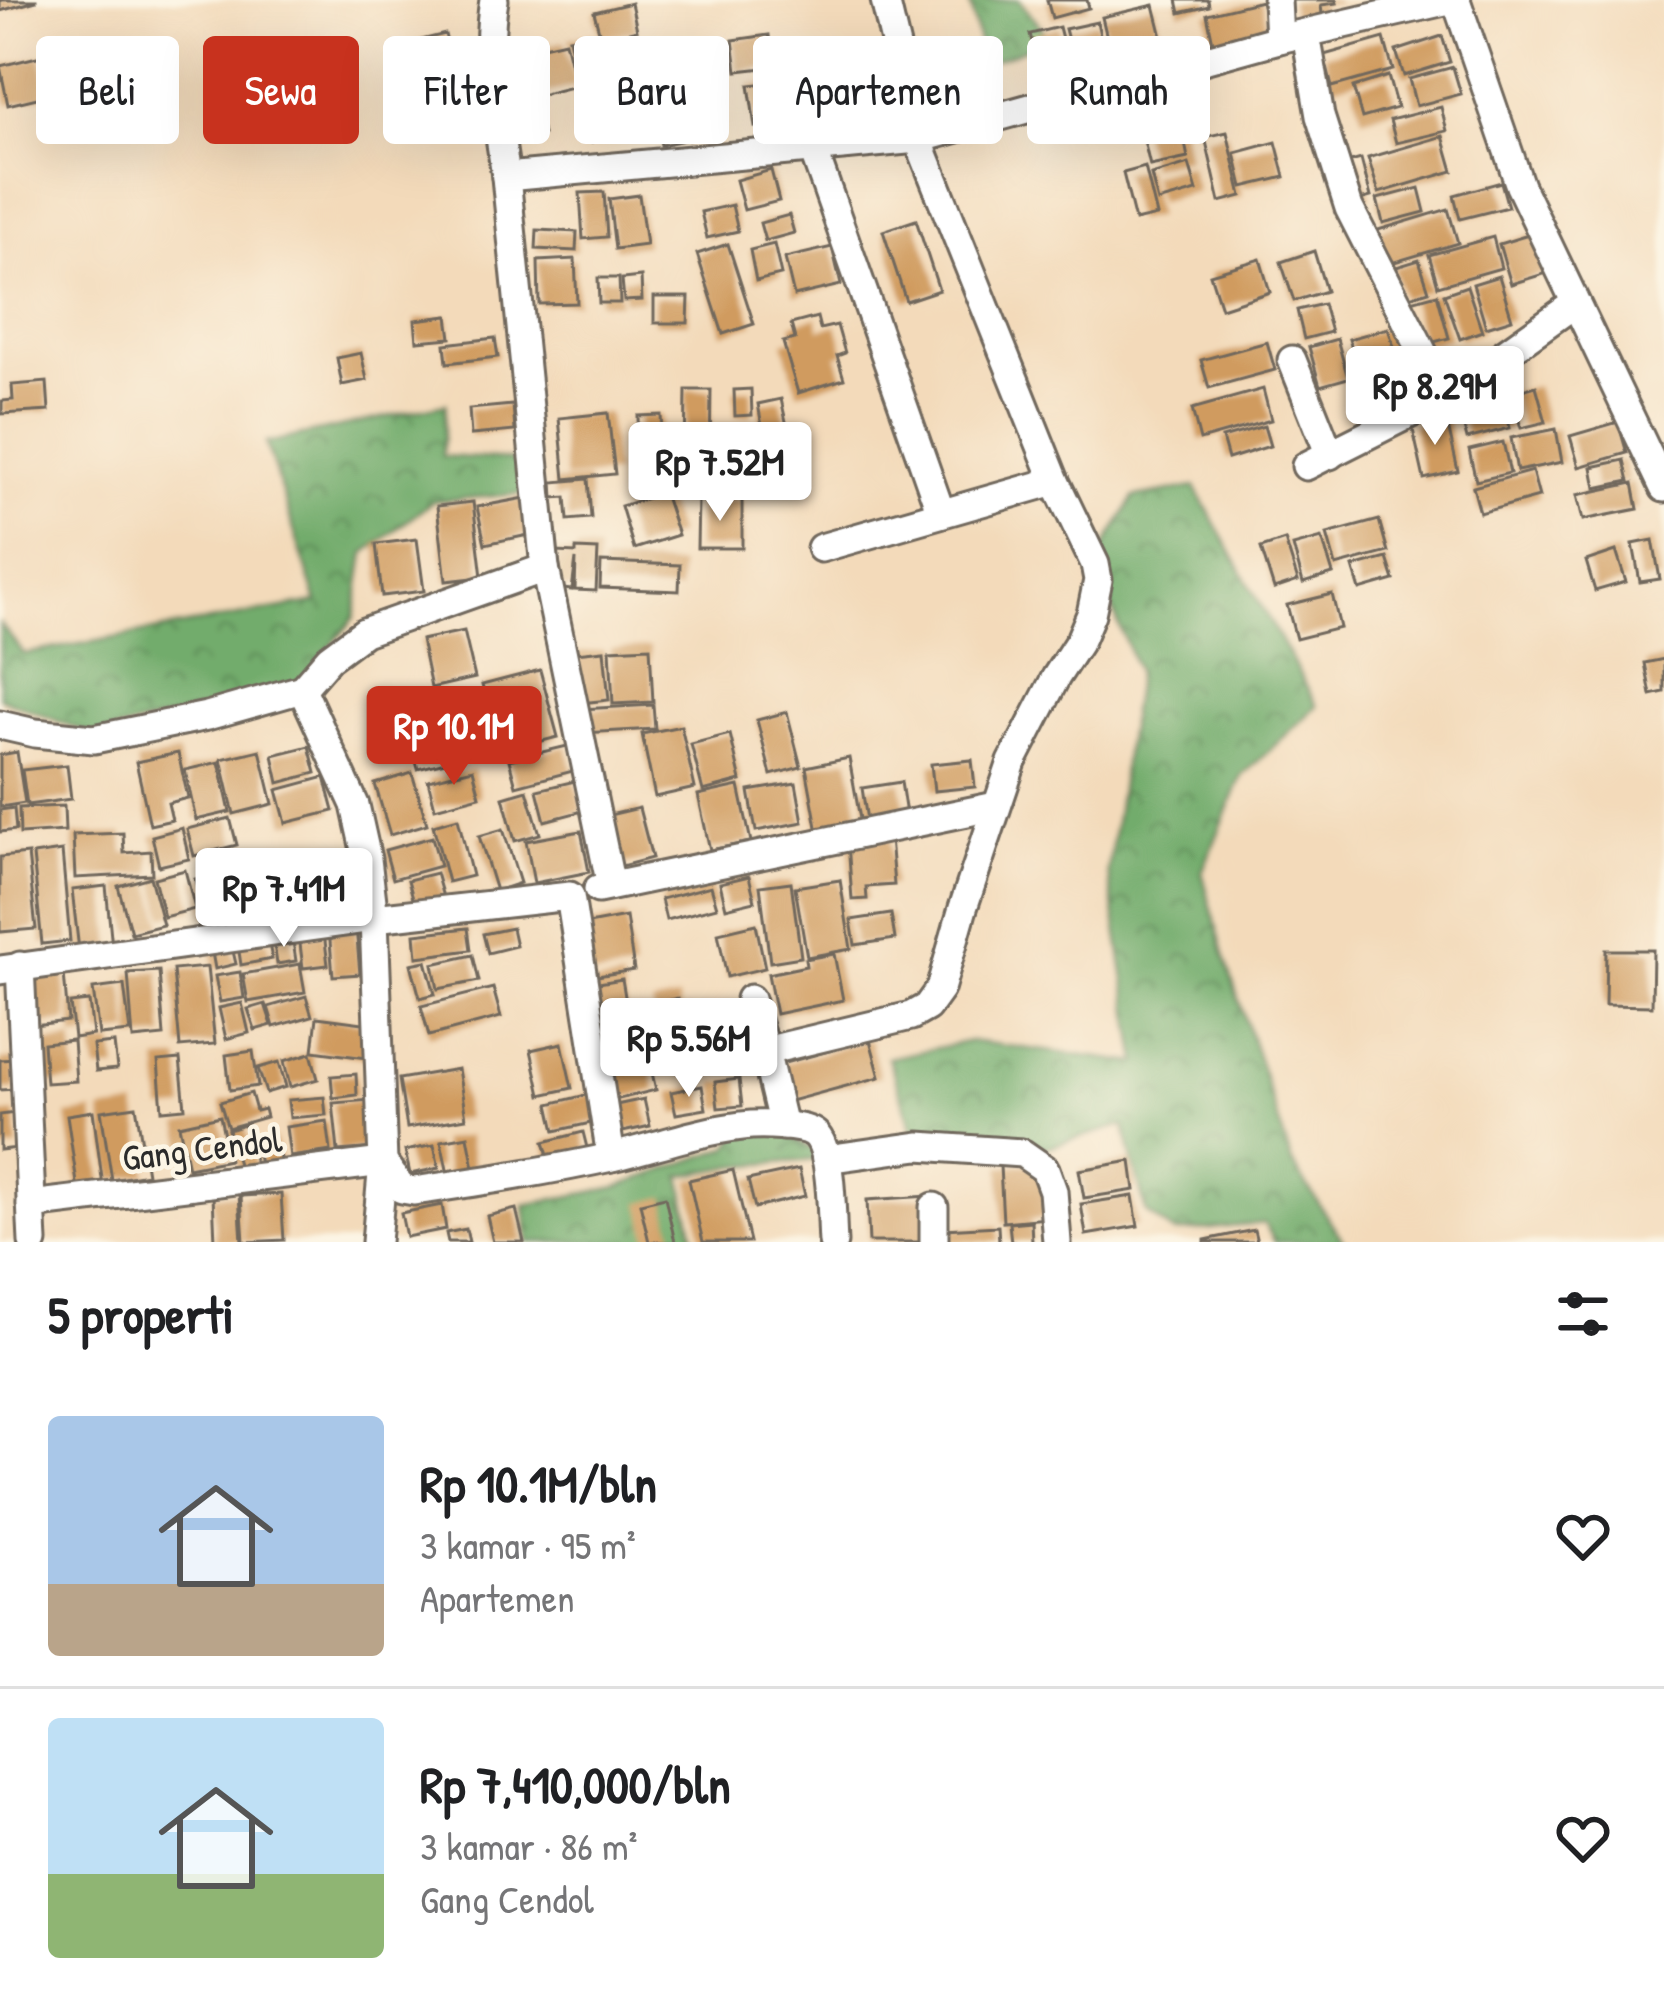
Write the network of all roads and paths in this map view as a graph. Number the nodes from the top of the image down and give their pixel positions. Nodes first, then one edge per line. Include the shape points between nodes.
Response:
1 (494, 0) edge
2 (885, 0) edge
3 (1277, 0) edge
4 (1453, 0) edge
5 (894, 36) edge
6 (1292, 37) junction
7 (1003, 116) edge
8 (866, 144) edge
9 (920, 144) edge
10 (813, 149) junction
11 (506, 177) junction
12 (1574, 304) junction
13 (1292, 360) dead end
14 (1445, 396) junction
15 (1055, 481) junction
16 (1664, 488) edge
17 (941, 513) junction
18 (821, 548) dead end
19 (545, 568) junction
20 (302, 689) junction
21 (0, 725) edge
22 (996, 806) junction
23 (610, 886) junction
24 (570, 896) junction
25 (374, 918) junction
26 (10, 968) edge
27 (750, 999) dead end
28 (765, 1051) junction
29 (783, 1126) junction
30 (611, 1156) junction
31 (826, 1159) junction
32 (382, 1162) junction
33 (31, 1205) junction
34 (934, 1207) dead end
35 (33, 1242) edge
36 (376, 1242) edge
37 (833, 1242) edge
38 (934, 1242) edge
39 (1057, 1242) edge

1 - 11 street via 490,61
2 - 5 street
3 - 6 street
4 - 6 street
4 - 12 street via 1520,186
6 - 7 street
6 - 14 street via 1349,208
8 - 10 street
9 - 15 street
10 - 11 street
10 - 17 street
11 - 19 street
12 - 14 street
12 - 16 street
13 - 14 street via 1318,460
15 - 17 street
15 - 22 street via 1098,580 1080,640
17 - 18 street
19 - 20 street via 364,632
19 - 23 street
20 - 21 street via 94,740
20 - 25 street via 355,805
22 - 23 street
22 - 28 street via 940,988 927,1007
23 - 24 street
24 - 25 street
24 - 30 street
25 - 26 street
25 - 32 street
26 - 33 street
27 - 28 street
28 - 29 street
29 - 30 street via 743,1126
29 - 31 street via 816,1135
30 - 32 street via 414,1191 402,1190
31 - 37 street
31 - 39 street via 919,1146 1022,1153 1046,1169
32 - 33 street, Gang Cendol
32 - 36 street
33 - 35 street
34 - 38 street

